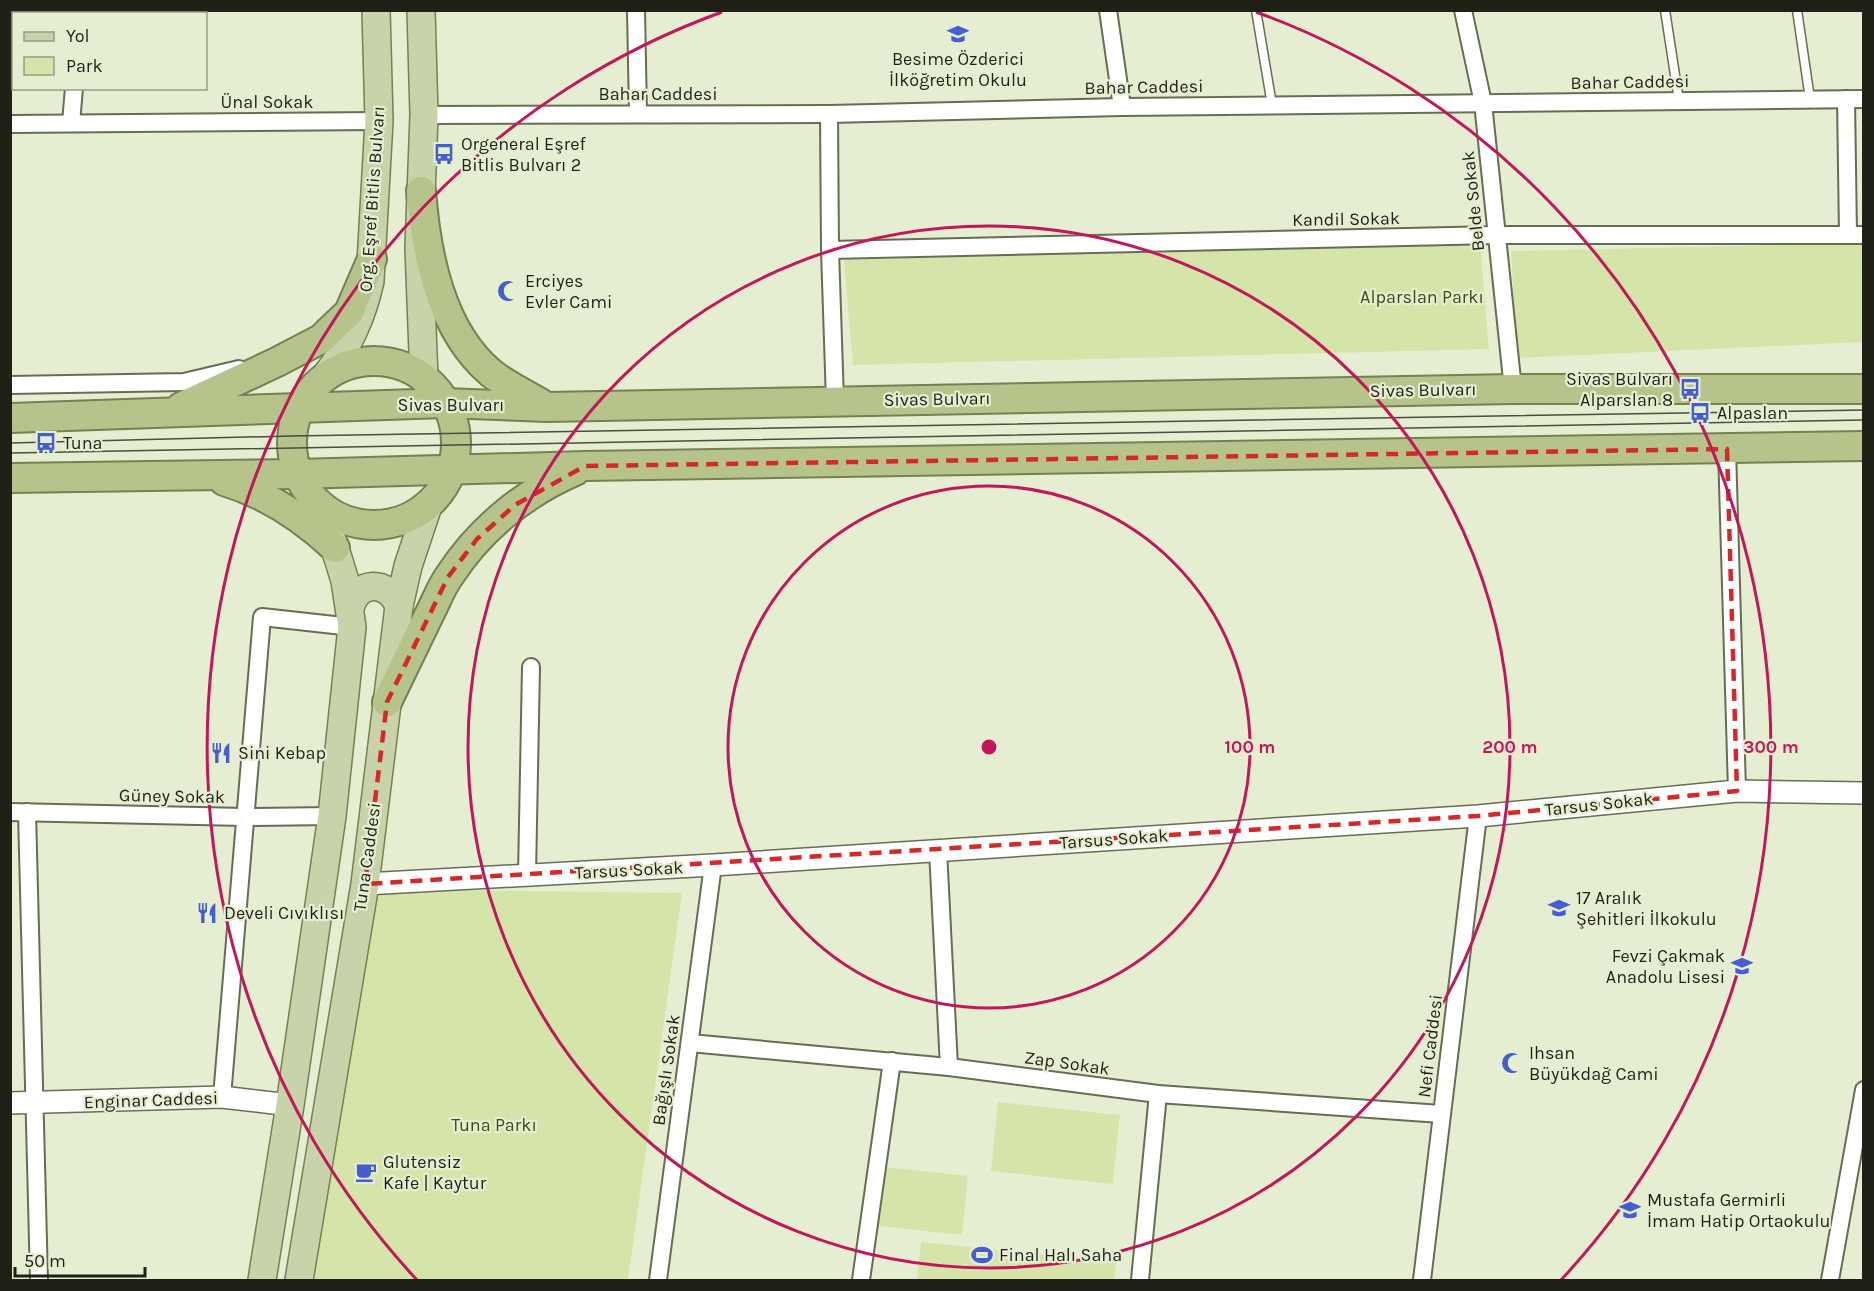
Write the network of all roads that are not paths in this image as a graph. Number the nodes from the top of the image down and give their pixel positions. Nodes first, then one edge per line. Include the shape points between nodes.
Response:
1 (376, 10) edge
2 (421, 10) edge
3 (636, 10) edge
4 (1108, 10) edge
5 (1256, 10) edge
6 (1463, 10) edge
7 (1665, 10) edge
8 (1797, 10) edge
9 (74, 90) edge
10 (1810, 99) junction
11 (1846, 99) junction
12 (1863, 99) edge
13 (1679, 101) junction
14 (1483, 104) junction
15 (1272, 105) junction
16 (1122, 107) junction
17 (638, 114) junction
18 (829, 114) junction
19 (424, 115) junction
20 (379, 121) junction
21 (71, 123) junction
22 (10, 124) edge
23 (421, 191) junction
24 (1496, 235) junction
25 (1856, 235) edge
26 (830, 250) junction
27 (372, 259) junction
28 (289, 356) junction
29 (325, 377) junction
30 (424, 379) junction
31 (10, 385) edge
32 (1513, 389) junction
33 (1863, 389) edge
34 (835, 401) junction
35 (445, 403) junction
36 (547, 407) junction
37 (299, 408) junction
38 (168, 413) junction
39 (10, 418) edge
40 (1863, 446) edge
41 (1727, 448) junction
42 (585, 466) junction
43 (452, 471) junction
44 (297, 474) junction
45 (195, 476) junction
46 (10, 478) edge
47 (312, 498) junction
48 (428, 506) junction
49 (335, 548) junction
50 (399, 606) junction
51 (351, 618) junction
52 (531, 667) dead end
53 (387, 702) junction
54 (1737, 791) junction
55 (1863, 793) edge
56 (19, 812) edge
57 (332, 816) junction
58 (1478, 816) junction
59 (245, 817) junction
60 (938, 850) junction
61 (713, 865) junction
62 (527, 875) junction
63 (365, 884) junction
64 (690, 1042) junction
65 (892, 1061) junction
66 (949, 1067) junction
67 (1863, 1090) edge
68 (1158, 1094) junction
69 (222, 1097) junction
70 (10, 1103) edge
71 (35, 1103) junction
72 (290, 1105) junction
73 (1441, 1114) junction
74 (1857, 1168) edge
75 (39, 1281) edge
76 (262, 1281) edge
77 (299, 1281) edge
78 (658, 1281) edge
79 (861, 1281) edge
80 (1140, 1281) edge
81 (1422, 1281) edge
82 (1830, 1281) edge

1 - 20 main road, Org. Eşref Bitlis Bulvarı
2 - 19 main road
3 - 17 street
4 - 16 street
5 - 15 lane
6 - 14 street, Belde Sokak
7 - 13 lane
8 - 10 lane
9 - 21 street
10 - 11 street, Bahar Caddesi
10 - 13 street, Bahar Caddesi
11 - 12 street, Bahar Caddesi
11 - 25 street
13 - 14 street, Bahar Caddesi
14 - 15 street, Bahar Caddesi
14 - 24 street, Belde Sokak
15 - 16 street, Bahar Caddesi
16 - 18 street, Bahar Caddesi
17 - 18 street, Bahar Caddesi
17 - 19 street, Bahar Caddesi
18 - 26 street
19 - 23 main road
20 - 21 street, Ünal Sokak
20 - 27 main road, Org. Eşref Bitlis Bulvarı
21 - 22 street, Ünal Sokak
23 - 30 main road
23 - 36 highway via 433,266 457,331 492,374
24 - 25 street, Kandil Sokak
24 - 26 street, Kandil Sokak
24 - 32 street, Belde Sokak
26 - 34 street
27 - 28 highway via 349,312 321,339
27 - 29 main road, Org. Eşref Bitlis Bulvarı via 358,324
28 - 31 street via 184,382
28 - 38 highway
29 - 30 highway via 350,365 377,361 404,367
29 - 37 highway
30 - 35 highway
32 - 33 highway, Sivas Bulvarı
32 - 34 highway, Sivas Bulvarı
34 - 36 highway, Sivas Bulvarı
35 - 36 highway, Sivas Bulvarı
35 - 37 highway, Sivas Bulvarı
35 - 43 highway via 455,433
37 - 38 highway, Sivas Bulvarı
37 - 44 highway via 291,436
38 - 39 highway, Sivas Bulvarı
40 - 41 highway
41 - 42 highway
41 - 54 street
42 - 43 highway
42 - 53 highway via 515,506 462,558 448,577
43 - 44 highway
43 - 48 highway
44 - 45 highway
44 - 47 highway
45 - 46 highway
45 - 49 highway via 238,486 278,503
47 - 48 highway via 334,516 361,525 390,524
47 - 49 main road
48 - 50 main road, Tuna Caddesi
49 - 51 main road
50 - 51 main road via 392,592 371,586 359,592 351,603
50 - 53 main road, Tuna Caddesi
51 - 57 main road
51 - 59 street via 262,617
52 - 62 street
53 - 63 main road, Tuna Caddesi
54 - 55 street, Tarsus Sokak
54 - 58 street, Tarsus Sokak
56 - 59 street, Güney Sokak
56 - 71 street
57 - 59 street, Güney Sokak
57 - 72 main road
58 - 60 street, Tarsus Sokak
58 - 73 street, Nefi Caddesi
59 - 69 street
60 - 61 street, Tarsus Sokak
60 - 66 street
61 - 62 street, Tarsus Sokak
61 - 64 street, Bağışlı Sokak
62 - 63 street, Tarsus Sokak
63 - 77 main road, Tuna Caddesi
64 - 65 street, Zap Sokak
64 - 78 street, Bağışlı Sokak
65 - 66 street, Zap Sokak
65 - 79 street
66 - 68 street, Zap Sokak
67 - 74 street
68 - 73 street, Zap Sokak
68 - 80 street
69 - 71 street, Enginar Caddesi
69 - 72 street, Enginar Caddesi
70 - 71 street, Enginar Caddesi
71 - 75 street
72 - 76 main road
73 - 81 street, Nefi Caddesi
74 - 82 street

